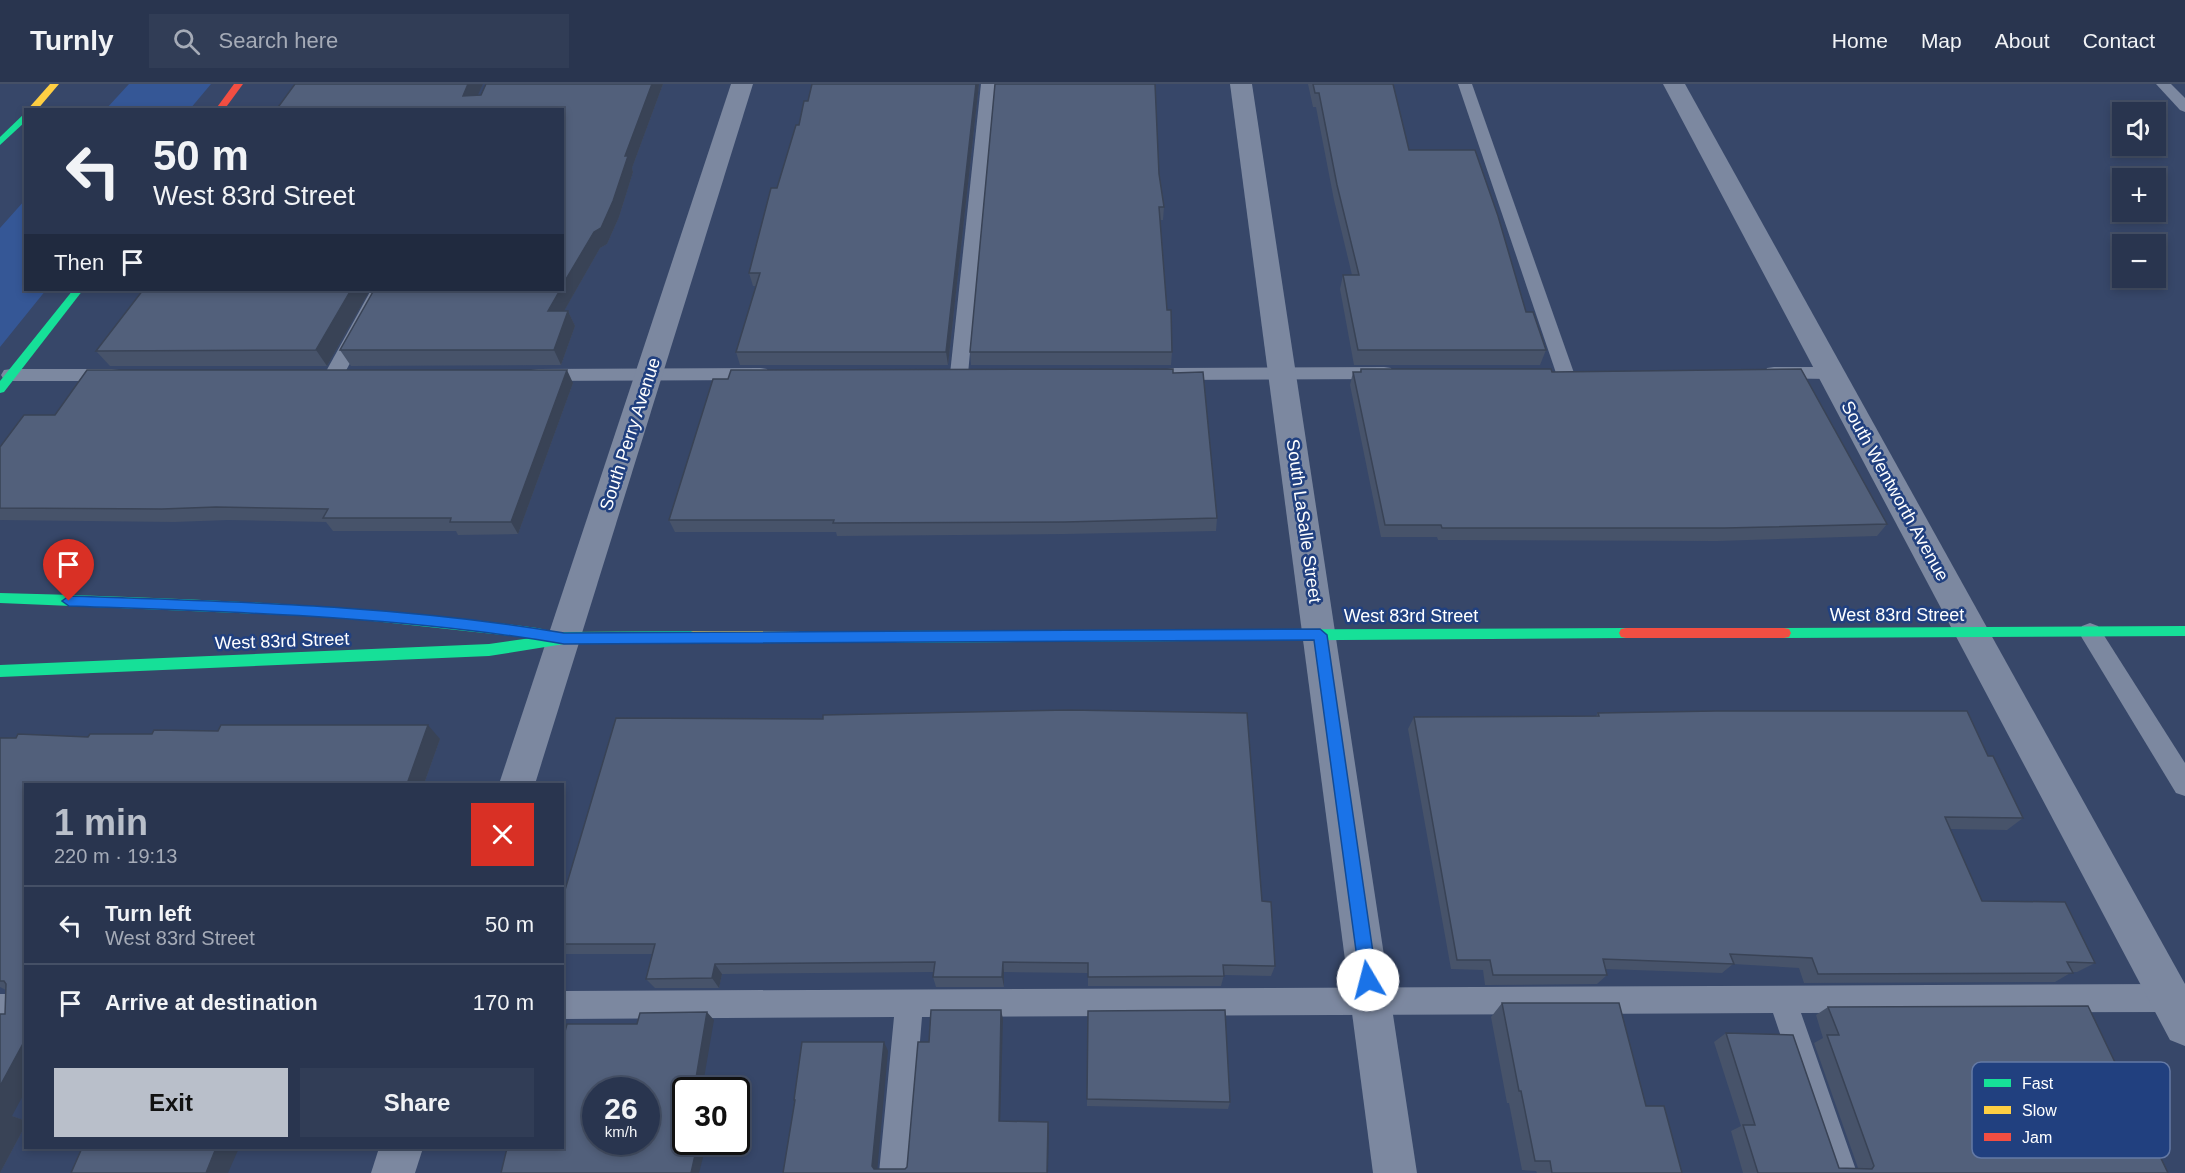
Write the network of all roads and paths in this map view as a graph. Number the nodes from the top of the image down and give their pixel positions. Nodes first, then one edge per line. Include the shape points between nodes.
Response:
1 (55, 84) edge
2 (239, 84) edge
3 (742, 84) edge
4 (988, 84) edge
5 (1241, 84) edge
6 (1465, 84) edge
7 (1674, 84) edge
8 (2163, 84) edge
9 (2185, 107) edge
10 (33, 108) edge
11 (221, 108) edge
12 (24, 117) edge
13 (0, 142) edge
14 (77, 291) edge
15 (379, 291) edge
16 (1403, 373) edge
17 (1542, 373) edge
18 (1565, 373) junction
19 (1588, 373) edge
20 (1750, 373) edge
21 (1830, 373) junction
22 (783, 374) edge
23 (935, 374) edge
24 (959, 374) junction
25 (982, 374) edge
26 (1155, 374) edge
27 (1282, 374) junction
28 (135, 375) edge
29 (311, 375) edge
30 (334, 375) junction
31 (357, 375) edge
32 (521, 375) edge
33 (649, 375) junction
34 (5, 382) edge
35 (0, 598) edge
36 (2185, 631) edge
37 (2090, 632) junction
38 (1973, 633) junction
39 (1320, 635) junction
40 (564, 638) junction
41 (0, 671) edge
42 (518, 783) edge
43 (2185, 785) edge
44 (2170, 998) junction
45 (1782, 1000) junction
46 (1371, 1002) junction
47 (909, 1004) junction
48 (564, 1005) edge
49 (0, 1008) edge
50 (24, 1008) edge
51 (2185, 1025) edge
52 (401, 1149) edge
53 (393, 1173) edge
54 (894, 1173) edge
55 (1395, 1173) edge
56 (1842, 1173) edge

1 - 10 main road
2 - 11 main road
3 - 33 street, South Perry Avenue
4 - 24 lane
5 - 27 street, South LaSalle Street
6 - 18 lane
7 - 21 street, South Wentworth Avenue
8 - 9 lane
12 - 13 main road
14 - 34 main road
15 - 30 lane
16 - 27 lane
17 - 18 lane
18 - 19 lane
20 - 21 lane
21 - 38 street, South Wentworth Avenue
22 - 33 lane
23 - 24 lane
24 - 25 lane
26 - 27 lane
27 - 39 street, South LaSalle Street
28 - 34 lane
29 - 30 lane
30 - 31 lane
32 - 33 lane
33 - 40 street, South Perry Avenue
35 - 40 main road, West 83rd Street via 321,610 499,627
36 - 37 main road, West 83rd Street
37 - 38 main road, West 83rd Street
37 - 43 lane
38 - 39 main road, West 83rd Street
38 - 44 street, South Wentworth Avenue
39 - 40 main road, West 83rd Street
39 - 46 street, South LaSalle Street
40 - 41 main road, West 83rd Street via 489,650
40 - 42 street, South Perry Avenue
44 - 45 lane
44 - 51 street, South Wentworth Avenue
45 - 46 lane
45 - 56 lane
46 - 47 lane
46 - 55 street, South LaSalle Street
47 - 48 lane
47 - 54 lane
49 - 50 lane
52 - 53 street

